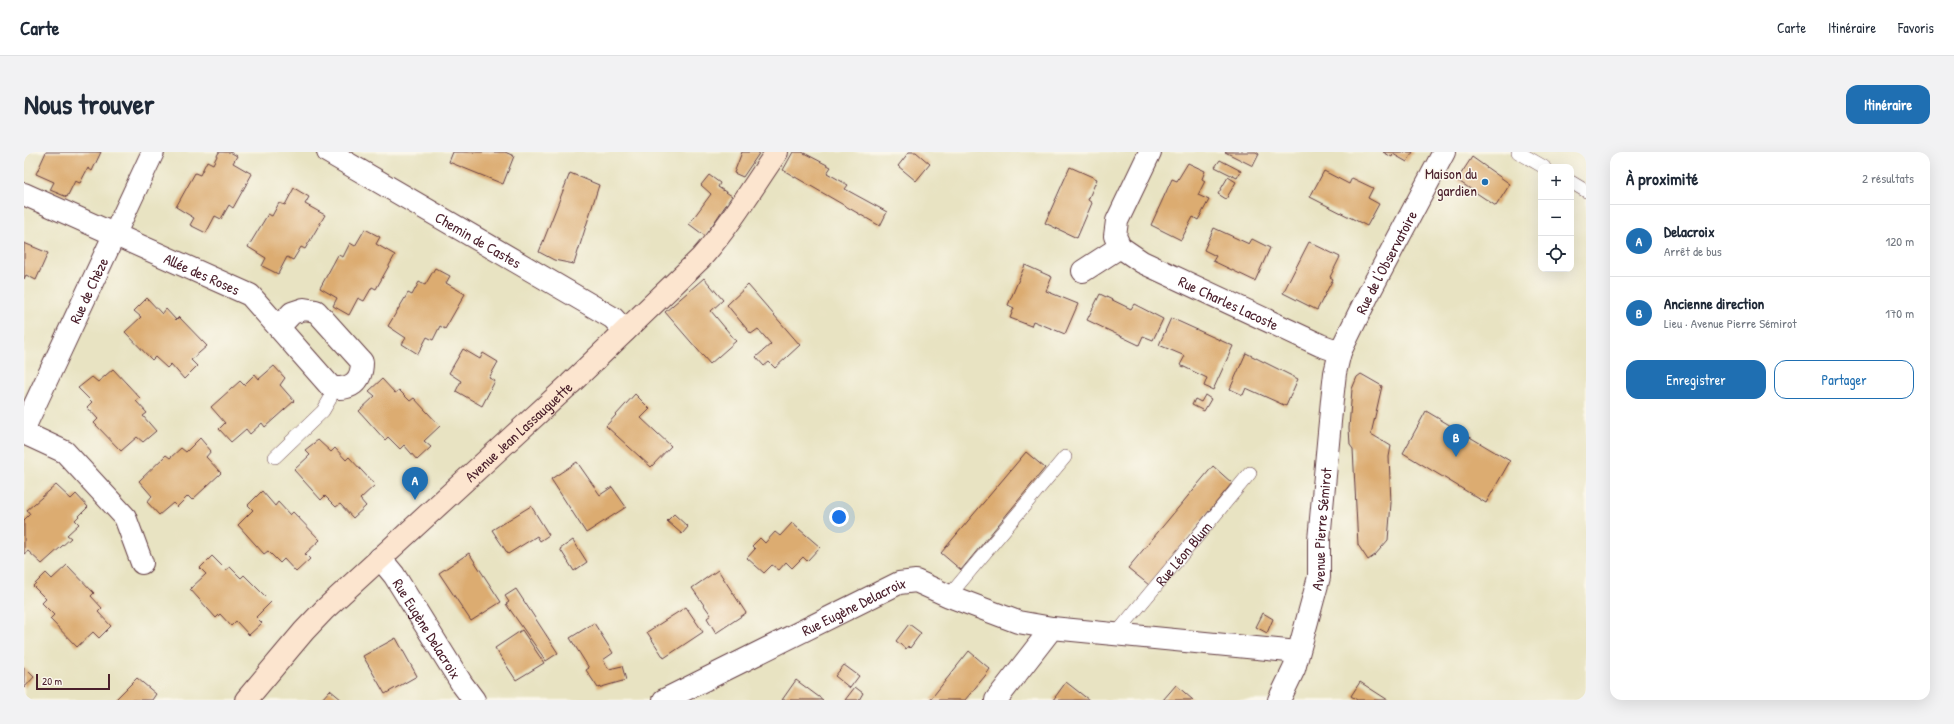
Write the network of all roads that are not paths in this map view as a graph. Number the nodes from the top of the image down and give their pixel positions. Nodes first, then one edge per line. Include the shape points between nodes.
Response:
1 (153, 152) edge
2 (328, 152) edge
3 (777, 152) edge
4 (1150, 152) edge
5 (1444, 152) edge
6 (1518, 152) edge
7 (1539, 164) edge
8 (1574, 184) edge
9 (1586, 191) edge
10 (24, 194) edge
11 (115, 234) junction
12 (1120, 247) junction
13 (1083, 271) dead end
14 (279, 327) junction
15 (625, 331) junction
16 (1340, 352) junction
17 (331, 387) junction
18 (24, 428) edge
19 (24, 433) edge
20 (275, 457) dead end
21 (1065, 457) dead end
22 (1250, 473) dead end
23 (380, 558) junction
24 (142, 563) dead end
25 (949, 596) junction
26 (1052, 628) junction
27 (1116, 634) junction
28 (1298, 652) junction
29 (246, 700) edge
30 (474, 700) edge
31 (664, 700) edge
32 (996, 700) edge
33 (1278, 700) edge

1 - 11 street, Rue de Chèze
2 - 15 street, Chemin de Castes via 613,318
3 - 15 street, Avenue Jean Lassauguette via 718,238 701,258
4 - 12 street via 1117,221 1115,236
5 - 16 street, Rue de l'Observatoire
6 - 7 lane
8 - 9 lane
10 - 11 street, Allée des Roses
11 - 14 street, Allée des Roses via 250,295
11 - 18 street, Rue de Chèze
12 - 13 street
12 - 16 street, Rue Charles Lacoste via 1142,262
14 - 17 street, Allée des Roses
14 - 17 street via 292,313 304,309 316,311 362,362 359,378 353,385 342,389
15 - 23 street, Avenue Jean Lassauguette
16 - 28 street, Avenue Pierre Sémirot via 1332,400 1319,540 1319,577
17 - 20 lane via 330,399 323,411
19 - 24 street via 65,452 125,517
21 - 25 lane
22 - 27 lane, Rue Léon Blum
23 - 29 street, Avenue Jean Lassauguette via 304,631
23 - 30 street, Rue Eugène Delacroix via 394,575
25 - 26 street, Rue Eugène Delacroix via 1018,622
25 - 31 street, Rue Eugène Delacroix via 916,582 899,584
26 - 27 street
26 - 32 street
27 - 28 street
28 - 33 street, Avenue Pierre Sémirot via 1294,669

